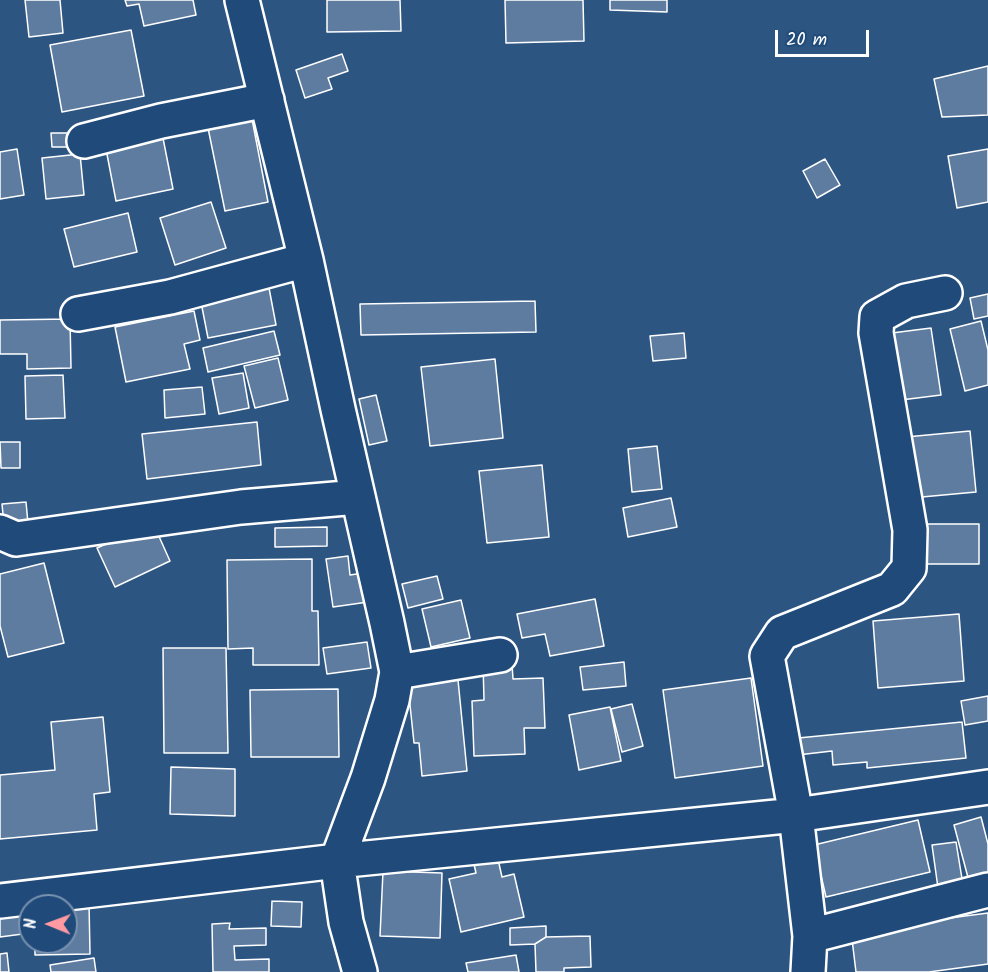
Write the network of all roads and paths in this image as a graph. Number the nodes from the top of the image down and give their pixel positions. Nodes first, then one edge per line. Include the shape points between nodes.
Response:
1 (242, 0) edge
2 (267, 100) junction
3 (84, 141) dead end
4 (306, 260) junction
5 (945, 293) dead end
6 (78, 314) dead end
7 (358, 497) junction
8 (0, 532) edge
9 (500, 655) dead end
10 (397, 672) junction
11 (988, 788) edge
12 (796, 815) junction
13 (337, 861) junction
14 (988, 890) edge
15 (0, 901) edge
16 (810, 936) junction
17 (360, 972) edge
18 (808, 972) edge

1 - 2 street
2 - 3 street
2 - 4 street
4 - 6 street via 170,297
4 - 7 street
5 - 12 street via 906,301 877,317 876,333 910,530 909,568 892,589 782,633 767,656
7 - 8 street via 242,507 16,539
7 - 10 street
9 - 10 street
10 - 13 street via 393,700
11 - 12 street
12 - 13 street
12 - 16 street
13 - 15 street
13 - 17 street via 346,922
14 - 16 street
16 - 18 street

